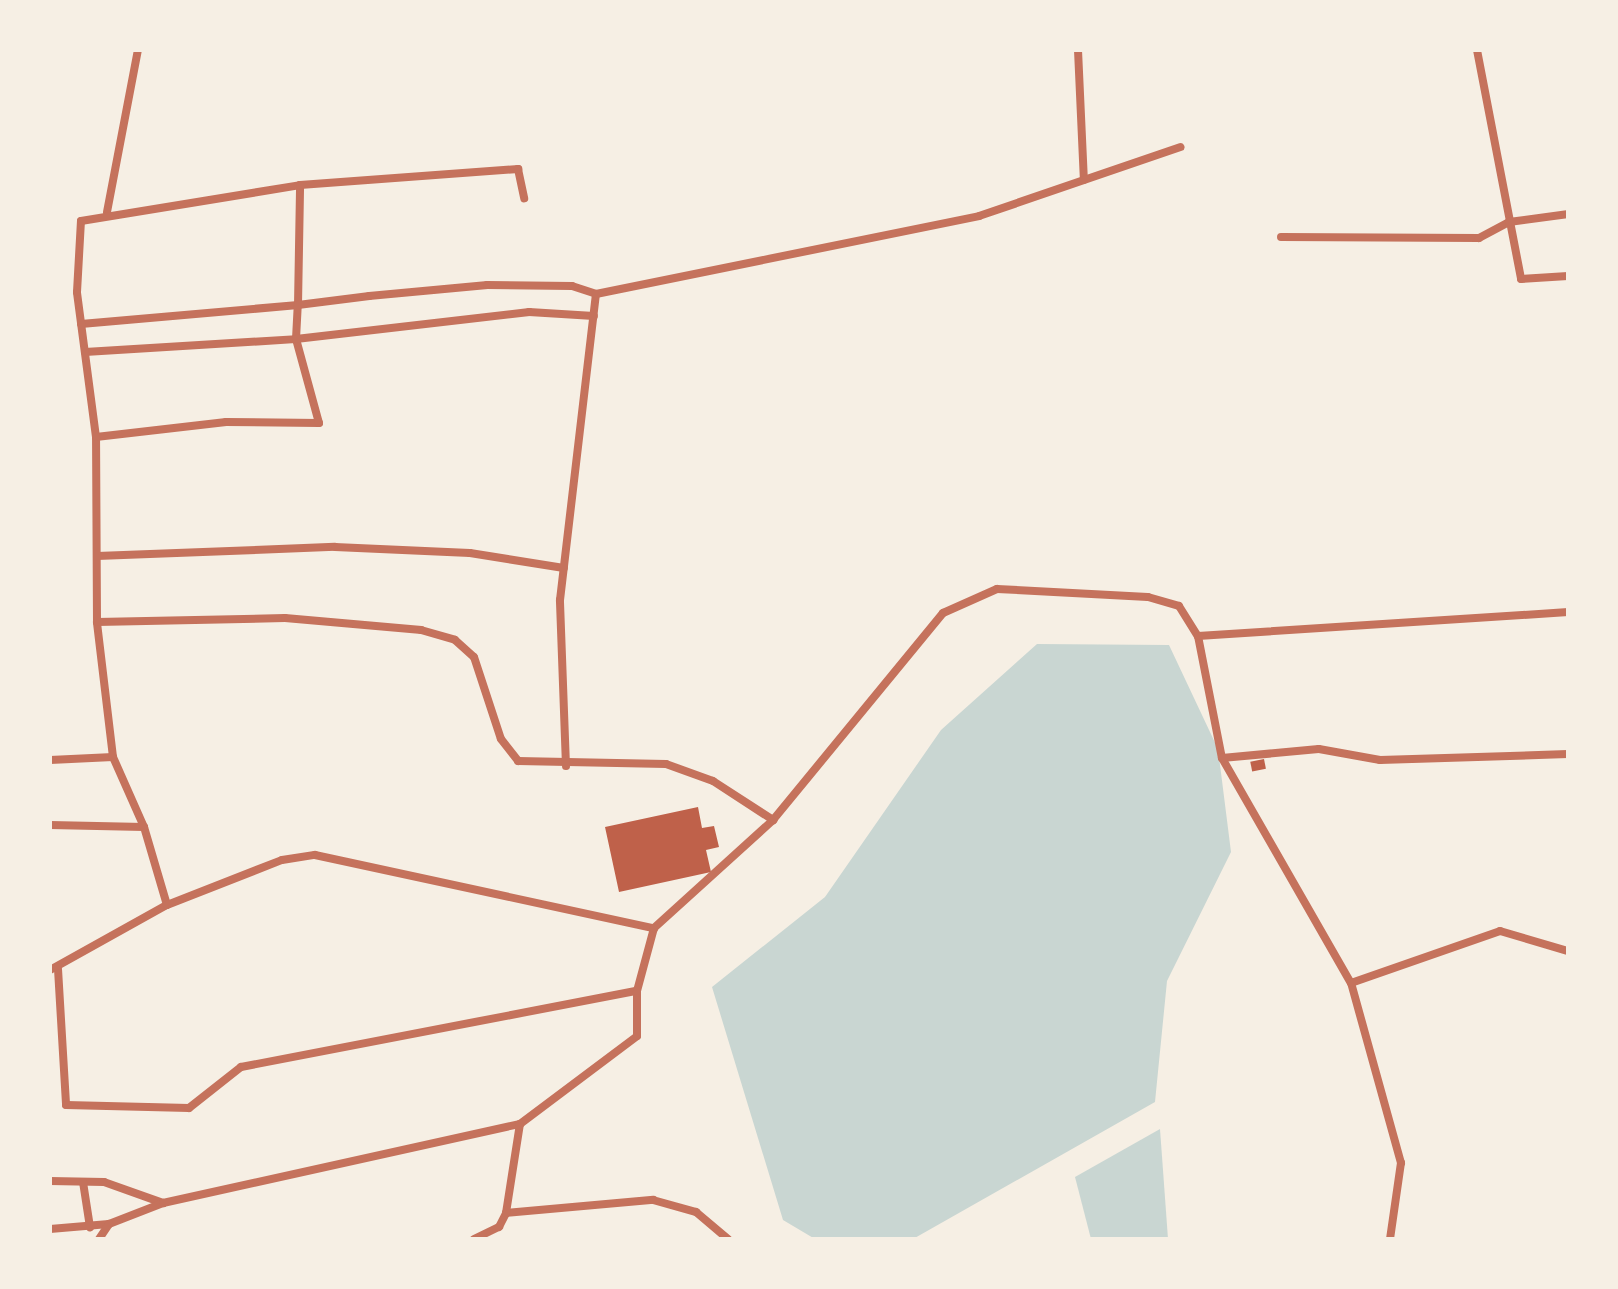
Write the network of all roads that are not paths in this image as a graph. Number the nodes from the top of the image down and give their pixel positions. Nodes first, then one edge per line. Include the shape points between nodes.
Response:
1 (138, 50) edge
2 (1078, 50) edge
3 (1477, 50) edge
4 (1180, 147) dead end
5 (1084, 180) junction
6 (300, 185) junction
7 (524, 198) dead end
8 (107, 212) junction
9 (1568, 214) edge
10 (1509, 222) junction
11 (1281, 237) dead end
12 (1568, 276) edge
13 (596, 294) junction
14 (298, 305) junction
15 (594, 316) junction
16 (81, 324) junction
17 (296, 339) junction
18 (85, 352) junction
19 (96, 437) junction
20 (97, 556) junction
21 (564, 568) junction
22 (1568, 612) edge
23 (97, 622) junction
24 (1198, 636) junction
25 (1568, 754) edge
26 (113, 757) junction
27 (1222, 758) junction
28 (50, 760) edge
29 (566, 766) junction
30 (773, 820) junction
31 (50, 825) edge
32 (144, 827) junction
33 (167, 905) junction
34 (654, 928) junction
35 (1568, 951) edge
36 (54, 969) edge
37 (1351, 983) junction
38 (637, 991) junction
39 (54, 1014) edge
40 (520, 1124) junction
41 (50, 1181) edge
42 (83, 1182) junction
43 (163, 1203) junction
44 (506, 1213) junction
45 (109, 1224) junction
46 (90, 1227) junction
47 (50, 1229) edge
48 (99, 1239) edge
49 (474, 1239) edge
50 (728, 1239) edge
51 (1390, 1239) edge

1 - 8 street
2 - 5 street
3 - 10 street
4 - 5 street
5 - 13 street via 979,216
6 - 7 street via 518,169
6 - 8 street
6 - 14 street
8 - 16 street via 81,221
9 - 10 street
10 - 11 street via 1479,238
10 - 12 street via 1521,279
13 - 14 street via 572,286 487,285
13 - 15 street
14 - 16 street
14 - 17 street
15 - 17 street via 529,312
15 - 21 street
16 - 18 street
17 - 18 street
17 - 19 street via 319,423 226,422
18 - 19 street
19 - 20 street
20 - 21 street via 335,547 470,553
20 - 23 street
21 - 29 street
22 - 24 street
23 - 26 street
23 - 29 street via 285,618 421,630 455,640 474,657 501,739 518,761
24 - 27 street
24 - 30 street via 1179,606 1148,597 997,589 943,613 911,645
25 - 27 street via 1380,760 1319,749
26 - 28 street
26 - 32 street
27 - 37 street
29 - 30 street via 666,764 713,781
30 - 34 street
31 - 32 street
32 - 33 street
33 - 34 street via 282,860 315,855
33 - 36 street
34 - 38 street
35 - 37 street via 1500,931
36 - 39 street
37 - 51 street via 1401,1163
38 - 39 street via 241,1067 189,1108 66,1105
38 - 40 street via 637,1036 629,1048
40 - 43 street
40 - 44 street
41 - 42 street
42 - 43 street
42 - 46 street
43 - 45 street
44 - 49 street via 499,1227
44 - 50 street via 653,1200 696,1212
45 - 46 street
45 - 48 street
46 - 47 street

